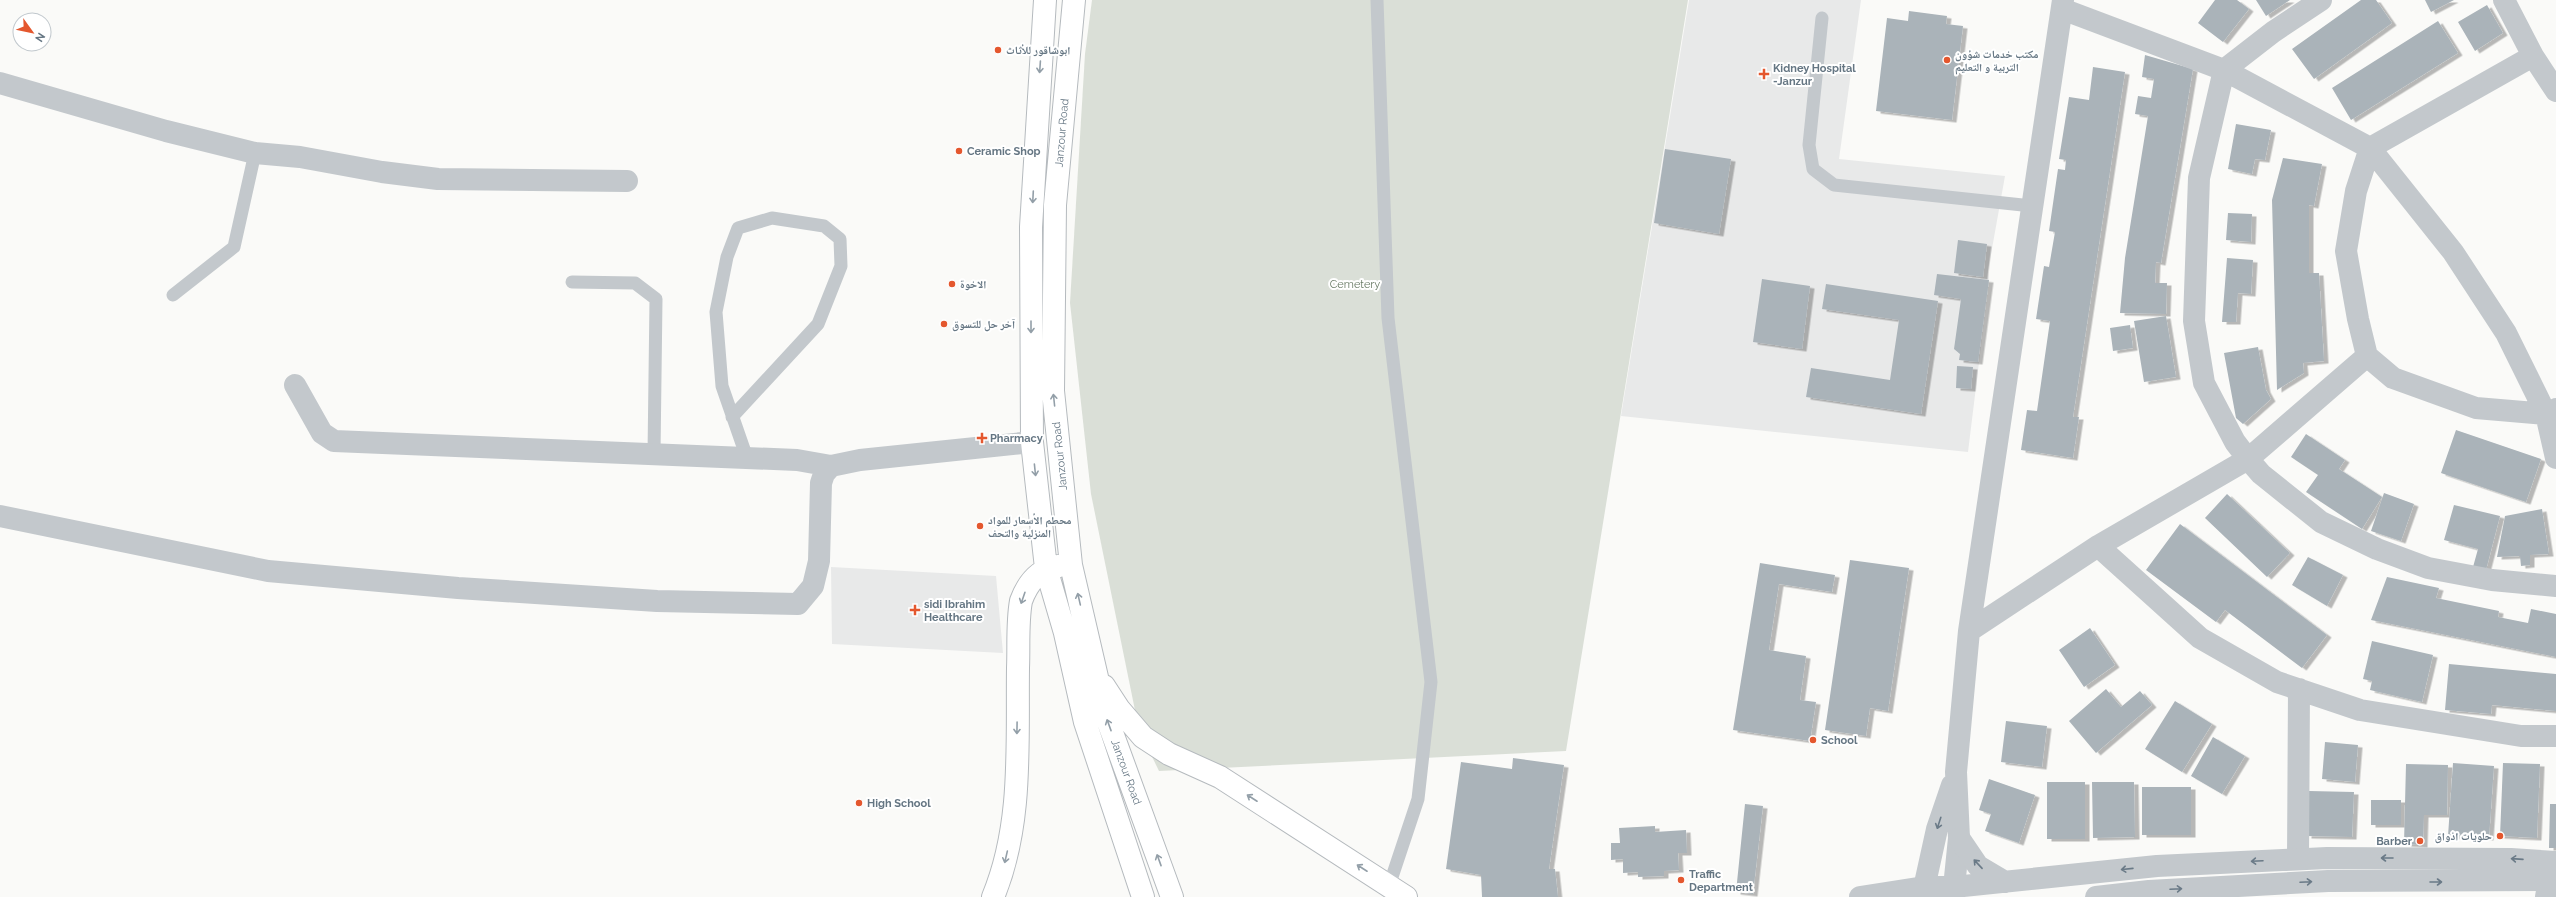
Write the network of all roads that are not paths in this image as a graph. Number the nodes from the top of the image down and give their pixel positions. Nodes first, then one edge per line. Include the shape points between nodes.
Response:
1 (1045, 0) edge
2 (1074, 0) edge
3 (1377, 0) edge
4 (2321, 0) edge
5 (2504, 0) edge
6 (2062, 4) edge
7 (1822, 18) dead end
8 (2533, 56) junction
9 (2224, 70) junction
10 (0, 83) edge
11 (2556, 90) edge
12 (2370, 148) junction
13 (255, 153) junction
14 (627, 181) dead end
15 (2032, 206) junction
16 (572, 282) dead end
17 (173, 295) dead end
18 (2368, 356) junction
19 (295, 385) dead end
20 (2551, 412) edge
21 (732, 417) junction
22 (1032, 442) junction
23 (654, 454) junction
24 (747, 458) junction
25 (2556, 458) edge
26 (2248, 459) junction
27 (832, 466) junction
28 (0, 516) edge
29 (2098, 546) junction
30 (1071, 565) junction
31 (1046, 568) junction
32 (2556, 586) edge
33 (1969, 631) junction
34 (1097, 673) junction
35 (2299, 689) junction
36 (2556, 736) edge
37 (1956, 772) junction
38 (1959, 838) junction
39 (2298, 859) junction
40 (2552, 880) edge
41 (2005, 882) junction
42 (1398, 892) edge
43 (1923, 892) edge
44 (1954, 892) edge
45 (993, 897) edge
46 (1144, 897) edge
47 (1172, 897) edge
48 (1860, 897) edge
49 (2096, 897) edge
50 (2100, 897) edge

1 -> 22 main road, Janzour Road via 1031,227
30 -> 2 main road, Janzour Road via 1053,391 1055,205
3 - 42 lane via 1388,318 1431,682 1418,799
4 - 9 street via 2273,32
5 - 8 street
6 - 9 street
6 - 15 street
7 - 15 lane via 1809,145 1813,169 1834,185
8 - 11 street
8 - 12 street
9 - 12 street
9 - 26 street via 2200,178 2194,321 2204,383 2235,442
10 - 13 street
12 - 18 street via 2356,190 2346,251 2358,319
12 - 20 street via 2453,252 2506,333
13 - 14 street via 300,157 438,179
13 - 17 lane via 234,247
15 - 33 street
16 - 23 lane via 635,283 656,300
18 - 20 street via 2393,378 2476,408
18 - 26 street
19 - 23 street via 322,433 334,441
20 - 25 street
21 - 21 lane via 722,386 716,312 727,257 738,228 772,218 824,226 840,238 842,266 818,324
21 - 24 lane
22 - 27 street via 860,460
22 -> 31 main road, Janzour Road
23 - 24 street
24 - 27 street via 797,460
26 - 29 street
26 - 32 street via 2260,474 2321,522 2377,549 2428,568 2492,580
27 - 28 street via 824,474 821,483 819,561 813,586 798,604 610,598 268,571
29 - 33 street
29 - 35 street via 2200,638 2277,682
30 - 31 main road
34 -> 30 main road, Janzour Road
31 -> 45 main road via 1028,586 1020,610 1016,797 1012,834 1003,872
31 - 46 main road, Janzour Road via 1065,633 1085,722
33 - 37 street
42 -> 34 main road via 1220,777 1169,754 1143,737 1119,709
47 -> 34 main road, Janzour Road via 1106,716
35 - 36 street via 2360,710 2522,736
35 - 39 street
37 - 38 street
37 -> 43 street via 1937,829
41 -> 38 street via 1978,866
38 - 44 street
40 -> 39 street via 2503,859
39 -> 41 street via 2157,866
50 -> 40 street via 2149,891 2328,881
41 - 44 street
43 - 44 street
43 - 48 street
49 - 50 street

